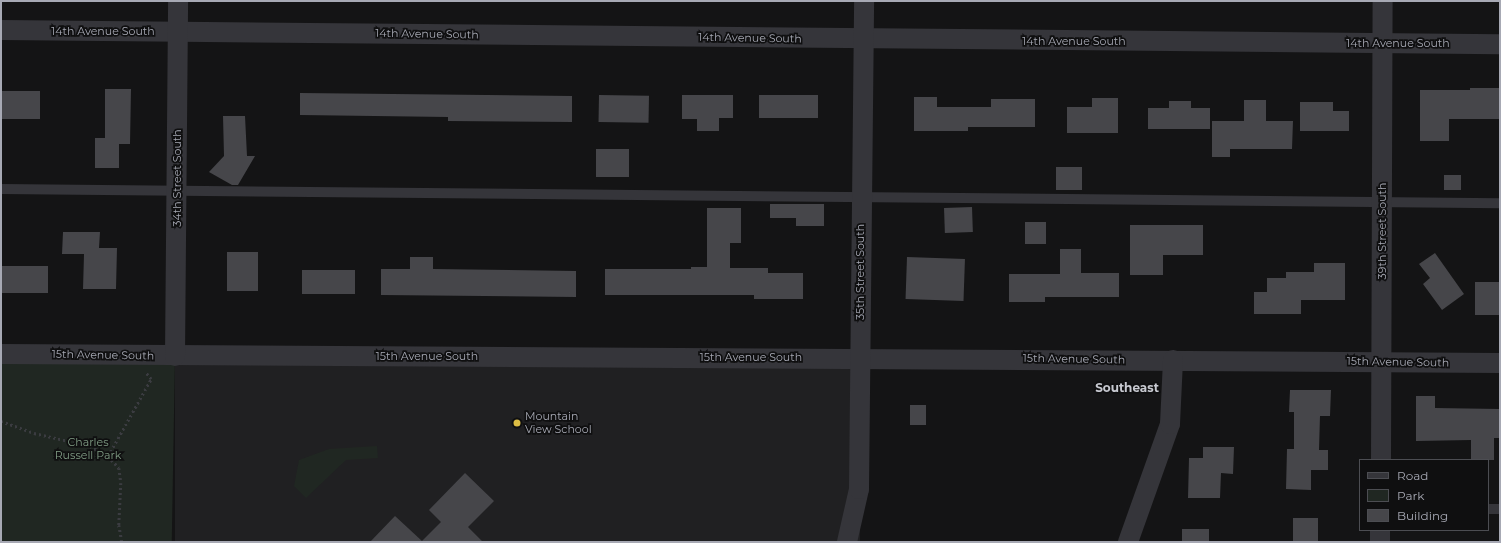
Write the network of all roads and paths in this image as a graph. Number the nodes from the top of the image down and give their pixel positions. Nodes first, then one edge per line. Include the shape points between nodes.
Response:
1 (178, 1) edge
2 (864, 1) edge
3 (1383, 1) edge
4 (1, 30) edge
5 (178, 31) junction
6 (863, 40) junction
7 (1383, 43) junction
8 (1500, 44) edge
9 (1, 189) edge
10 (177, 191) junction
11 (861, 197) junction
12 (1382, 202) junction
13 (1500, 203) edge
14 (1, 354) edge
15 (145, 355) junction
16 (175, 356) junction
17 (860, 358) junction
18 (1173, 360) junction
19 (1382, 362) junction
20 (1500, 363) edge
21 (1, 421) edge
22 (108, 456) junction
23 (1381, 459) edge
24 (1489, 508) edge
25 (1500, 509) edge
26 (1380, 531) edge
27 (122, 542) edge
28 (847, 542) edge
29 (1128, 542) edge
30 (1380, 542) edge

1 - 5 street, 34th Street South
2 - 6 street, 35th Street South
3 - 7 street, 39th Street South
4 - 5 street, 14th Avenue South
5 - 6 street, 14th Avenue South
5 - 10 street, 34th Street South
6 - 7 street, 14th Avenue South
6 - 11 street, 35th Street South
7 - 8 street, 14th Avenue South
7 - 12 street, 39th Street South
9 - 10 lane
10 - 11 lane
10 - 16 street, 34th Street South
11 - 12 lane
11 - 17 street, 35th Street South
12 - 13 lane
12 - 19 street, 39th Street South
14 - 15 street, 15th Avenue South
15 - 16 street, 15th Avenue South
15 - 22 path via 145,372 151,379
16 - 17 street, 15th Avenue South
17 - 18 street, 15th Avenue South
17 - 28 street, 35th Street South via 859,489
18 - 19 street, 15th Avenue South
18 - 29 street via 1170,424
19 - 20 street, 15th Avenue South
19 - 23 street, 39th Street South
21 - 22 path via 34,433 90,446
22 - 27 path via 119,468 119,525
24 - 25 lane
26 - 30 street

